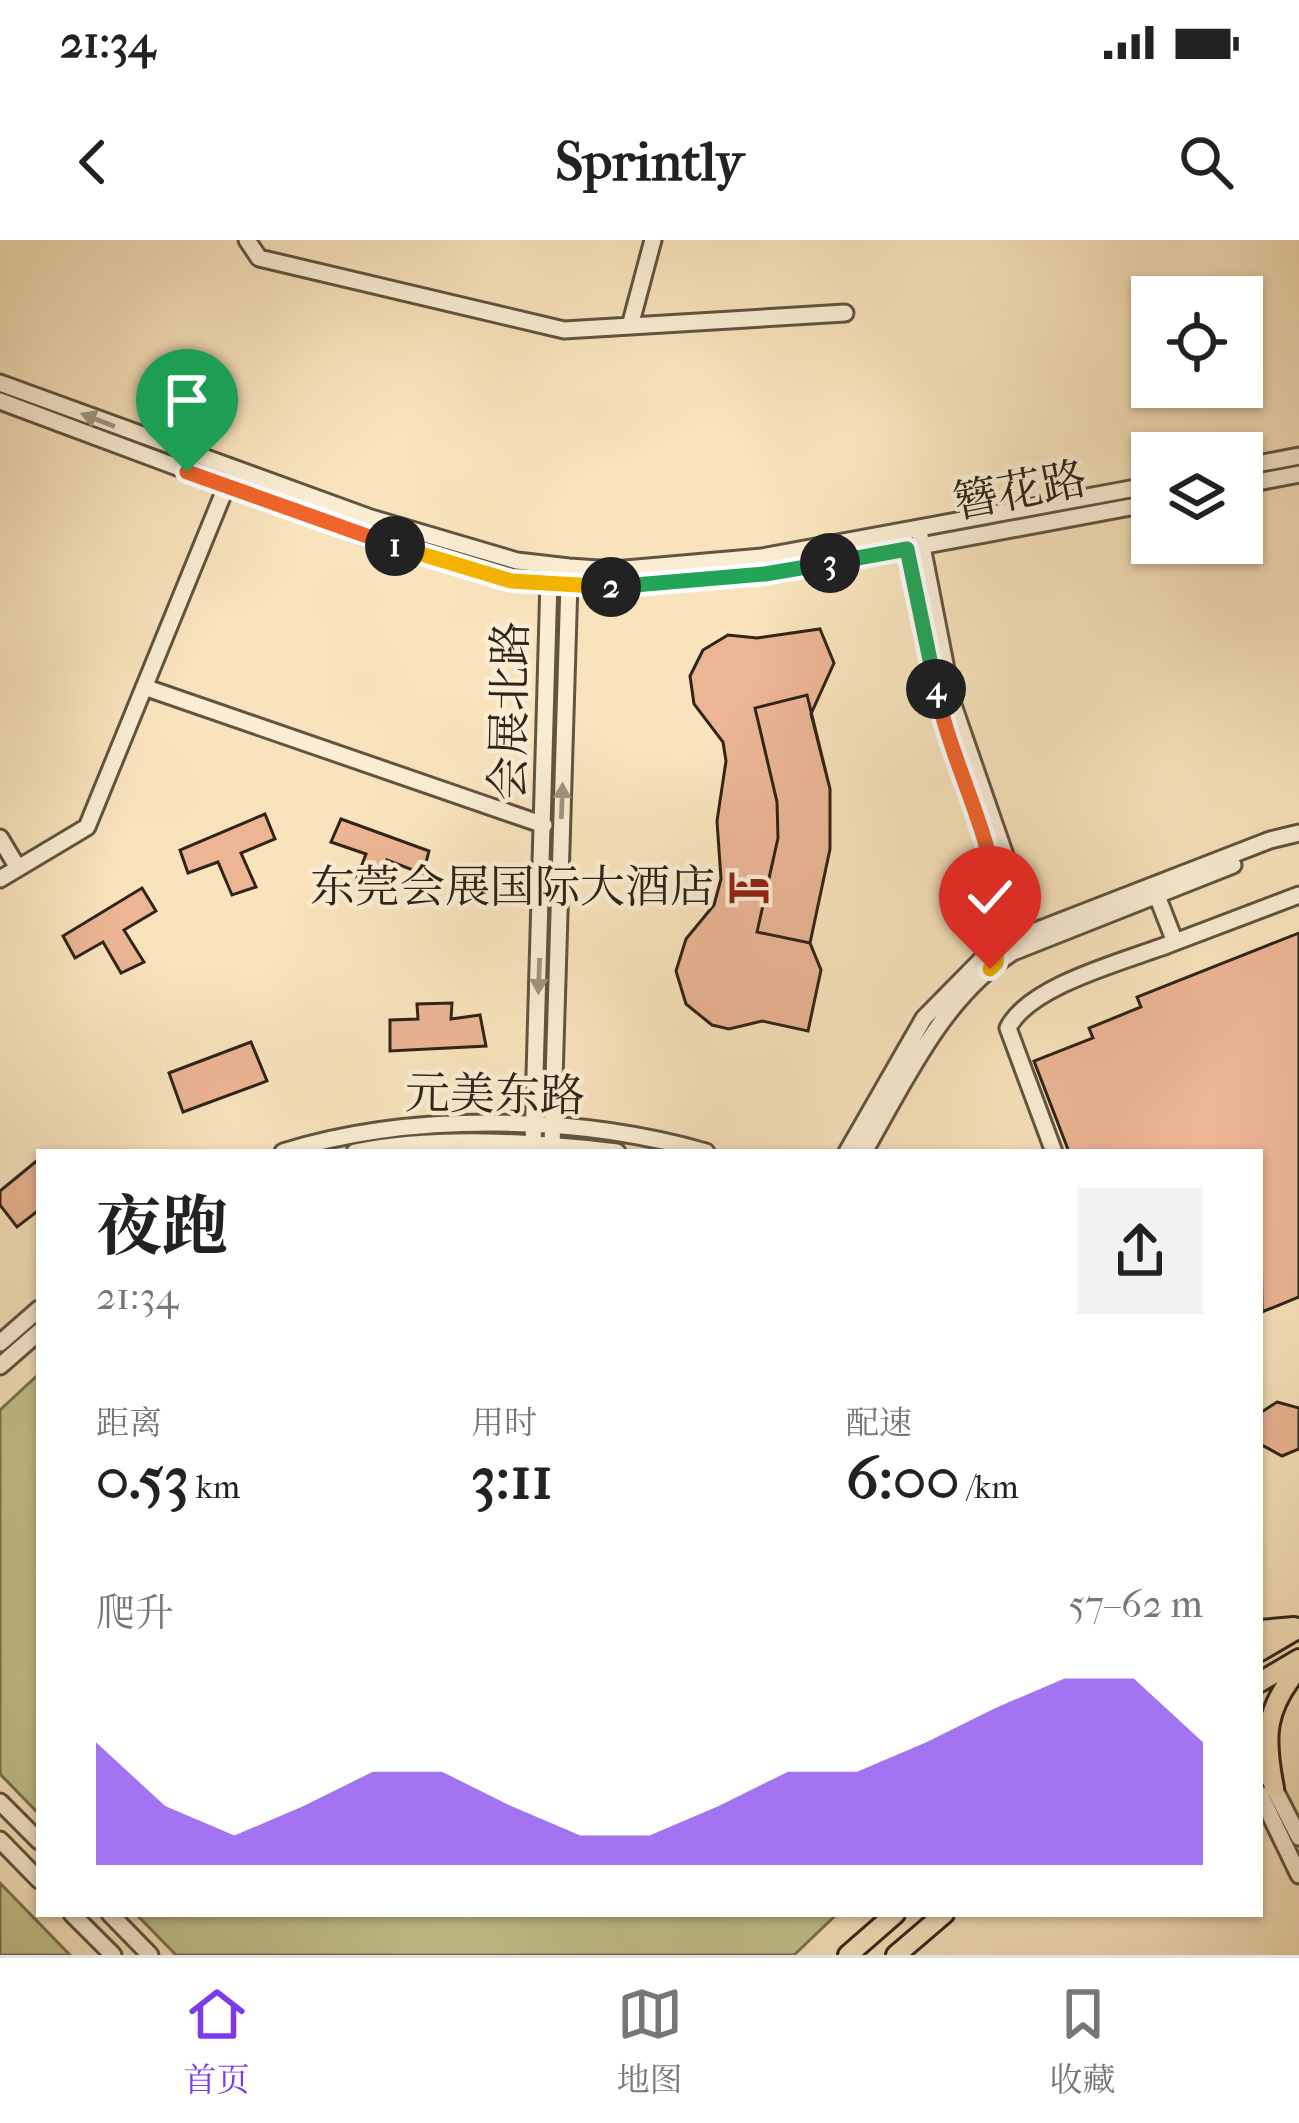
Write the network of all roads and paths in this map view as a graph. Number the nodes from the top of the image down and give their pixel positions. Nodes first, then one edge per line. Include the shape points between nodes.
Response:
1 (248, 240) edge
2 (653, 240) edge
3 (845, 313) dead end
4 (630, 326) junction
5 (0, 383) edge
6 (0, 401) edge
7 (1299, 456) edge
8 (1263, 463) edge
9 (1299, 474) edge
10 (1263, 481) edge
11 (226, 487) junction
12 (1131, 490) edge
13 (1131, 505) edge
14 (913, 539) junction
15 (549, 566) junction
16 (569, 568) junction
17 (549, 585) junction
18 (568, 587) junction
19 (144, 687) junction
20 (544, 825) junction
21 (1299, 833) edge
22 (0, 838) edge
23 (1299, 844) edge
24 (18, 868) junction
25 (0, 879) edge
26 (1155, 891) junction
27 (1299, 895) edge
28 (1175, 943) junction
29 (1013, 945) junction
30 (995, 955) junction
31 (533, 1136) junction
32 (552, 1137) junction
33 (294, 1149) edge
34 (372, 1149) edge
35 (604, 1149) edge
36 (693, 1149) edge
37 (849, 1149) edge
38 (866, 1149) edge
39 (1053, 1149) edge
40 (36, 1312) edge
41 (36, 1335) edge
42 (0, 1343) edge
43 (0, 1366) edge
44 (1299, 1627) edge
45 (1263, 1630) edge
46 (1263, 1649) edge
47 (1299, 1659) edge
48 (1299, 1668) edge
49 (1263, 1680) edge
50 (1264, 1793) edge
51 (0, 1802) edge
52 (1299, 1837) edge
53 (36, 1838) edge
54 (0, 1840) edge
55 (1299, 1875) edge
56 (36, 1877) edge
57 (76, 1917) edge
58 (113, 1917) edge
59 (892, 1917) edge
60 (940, 1917) edge
61 (112, 1955) edge
62 (150, 1955) edge
63 (848, 1955) edge
64 (896, 1955) edge

1 - 4 street via 259,258 564,330
2 - 4 street
3 - 4 street
15 -> 5 street, 簪花路 via 370,518
6 - 11 street, 簪花路
7 - 8 street
9 - 10 street
11 - 17 street, 簪花路 via 432,558
11 - 19 street
12 - 14 street, 簪花路
13 - 14 street, 簪花路
14 - 16 street, 簪花路
14 - 18 street, 簪花路 via 765,574
14 - 29 street via 953,705 1006,861
14 - 30 street via 940,708 994,864
15 - 16 street, 簪花路
15 - 17 street, 会展北路
16 - 18 street, 会展北路
17 - 18 street, 簪花路
17 - 20 street, 会展北路
32 -> 18 street, 会展北路
19 - 20 street
19 - 24 street via 87,827
20 -> 31 street, 会展北路
21 - 26 street
22 - 24 street
23 - 26 street
24 - 25 street
26 - 28 street
26 - 29 street
27 - 28 street
28 - 39 street via 1052,990 1013,1018 1008,1035
29 - 30 street
30 - 37 street via 924,1018
30 - 38 street via 935,1028
31 - 32 street, 元美东路
31 - 33 street, 元美东路 via 412,1125
31 - 34 street, 元美东路
32 - 35 street, 元美东路
32 - 36 street, 元美东路 via 639,1136
40 - 42 street
41 - 43 street
44 - 45 main road
44 - 46 main road
47 - 49 main road
48 - 50 main road via 1270,1714
50 - 52 street
50 - 55 street
51 - 53 street
54 - 56 street
57 - 61 street
58 - 62 street
59 - 63 main road
60 - 64 main road

